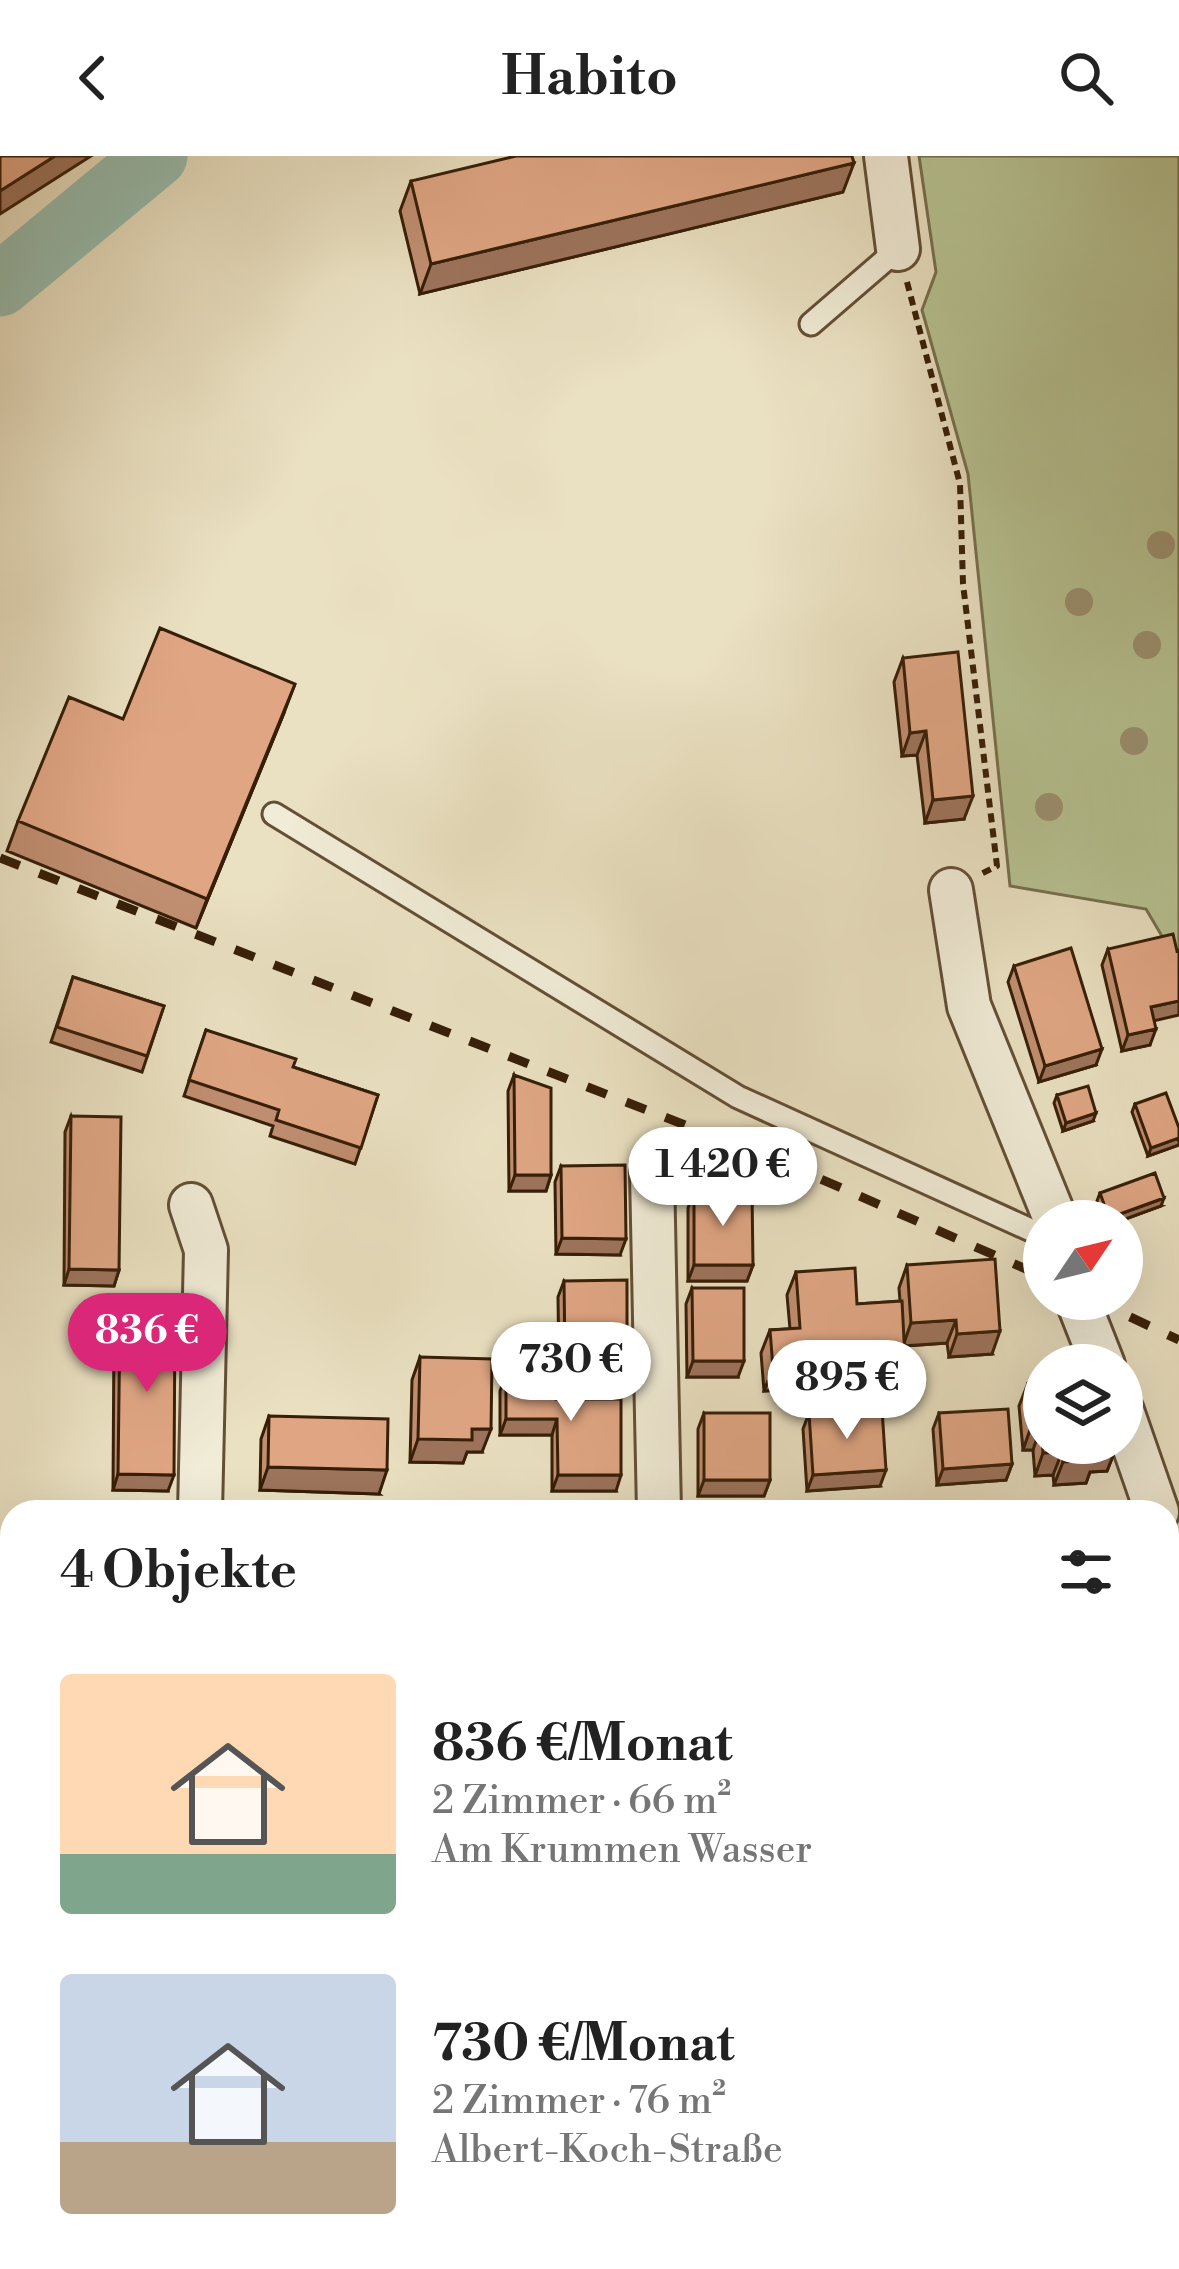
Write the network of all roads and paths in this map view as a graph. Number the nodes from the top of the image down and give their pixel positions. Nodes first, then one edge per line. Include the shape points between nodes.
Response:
1 (886, 156) edge
2 (898, 249) junction
3 (811, 324) dead end
4 (274, 814) dead end
5 (951, 890) joint
6 (652, 1173) dead end
7 (1048, 1200) edge
8 (191, 1205) dead end
9 (1023, 1226) edge
10 (1140, 1464) edge
11 (200, 1500) edge
12 (658, 1500) edge
13 (1152, 1500) edge

1 - 2 street
2 - 3 lane
2 - 5 path via 960,484 963,584 998,866
4 - 9 lane via 738,1097
5 - 7 street via 969,1006
6 - 12 street
8 - 11 street via 206,1250
10 - 13 street

